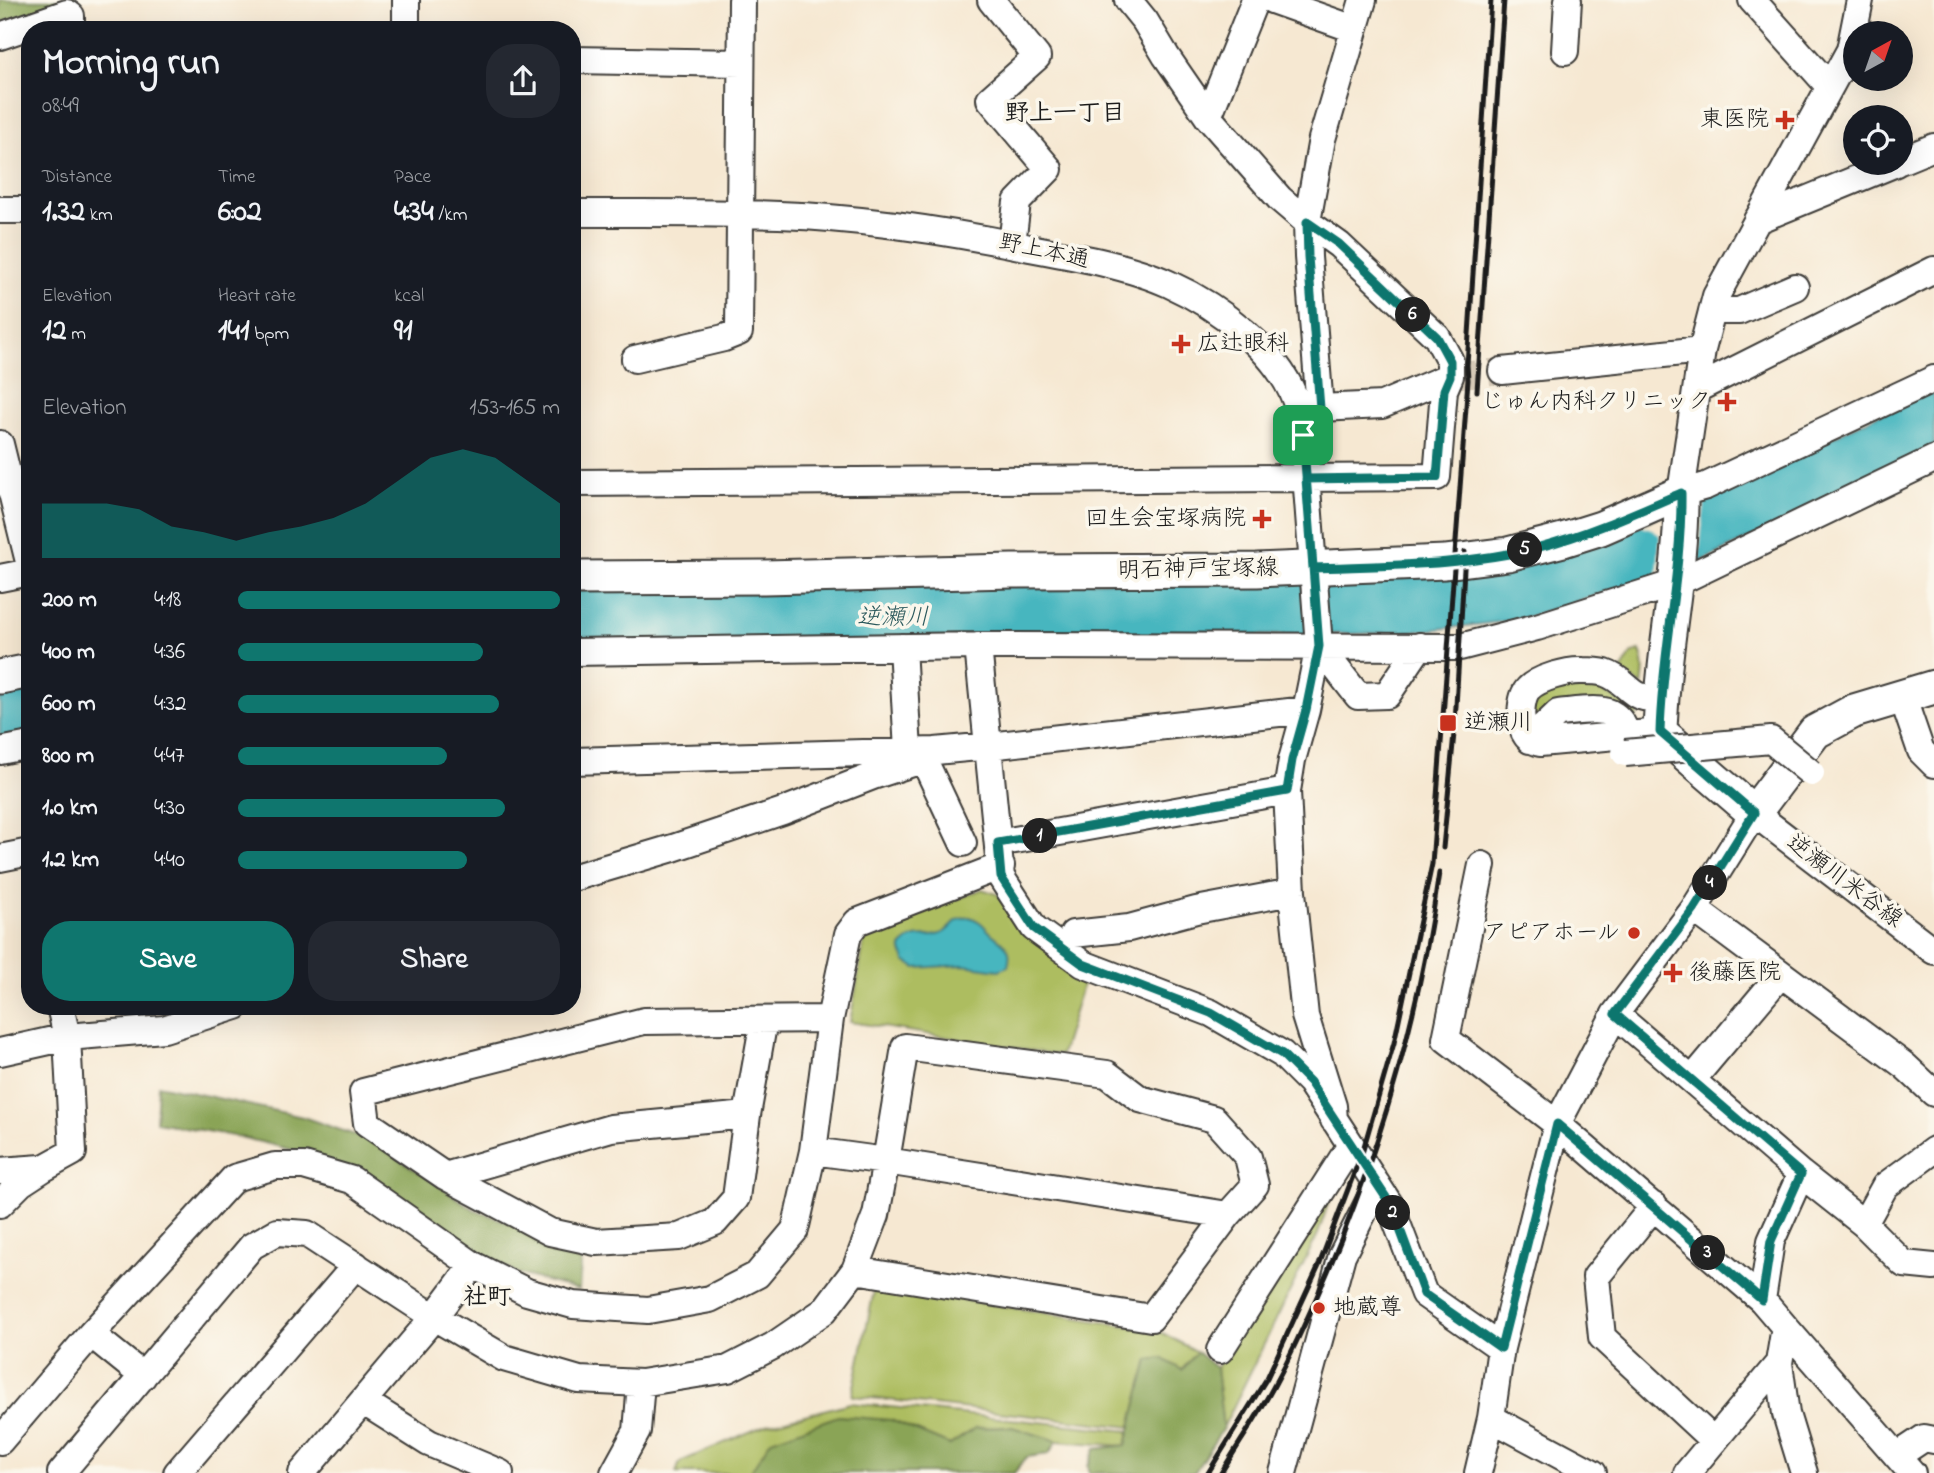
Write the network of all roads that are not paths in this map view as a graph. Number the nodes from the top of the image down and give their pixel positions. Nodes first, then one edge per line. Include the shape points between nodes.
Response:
1 (406, 0) edge
2 (742, 0) edge
3 (991, 0) edge
4 (1255, 0) edge
5 (1272, 0) edge
6 (1363, 0) edge
7 (1568, 0) edge
8 (1752, 0) edge
9 (1860, 0) edge
10 (1135, 4) edge
11 (44, 21) edge
12 (71, 21) edge
13 (406, 21) edge
14 (21, 29) edge
15 (1354, 29) junction
16 (0, 36) edge
17 (1565, 51) dead end
18 (581, 60) edge
19 (741, 63) junction
20 (1829, 86) junction
21 (1208, 117) junction
22 (1934, 147) edge
23 (1913, 156) edge
24 (1866, 175) edge
25 (0, 210) edge
26 (21, 210) edge
27 (581, 212) edge
28 (740, 214) junction
29 (1757, 220) junction
30 (1307, 222) junction
31 (1012, 244) junction
32 (1934, 270) edge
33 (1793, 284) dead end
34 (1714, 304) junction
35 (1702, 350) junction
36 (635, 359) dead end
37 (1502, 371) tunnel mouth
38 (1450, 376) junction
39 (1934, 379) edge
40 (1697, 389) junction
41 (1320, 408) junction
42 (1303, 435) junction
43 (0, 444) edge
44 (1934, 459) edge
45 (1306, 479) junction
46 (581, 483) edge
47 (1681, 501) junction
48 (21, 529) edge
49 (1313, 573) junction
50 (21, 574) edge
51 (0, 578) edge
52 (581, 578) edge
53 (1676, 578) junction
54 (1319, 640) junction
55 (978, 646) junction
56 (1420, 646) junction
57 (902, 647) junction
58 (581, 652) edge
59 (21, 673) edge
60 (0, 677) edge
61 (1934, 687) edge
62 (1661, 696) junction
63 (1902, 696) junction
64 (1306, 710) junction
65 (1660, 732) junction
66 (1626, 744) junction
67 (989, 746) junction
68 (21, 747) edge
69 (0, 751) edge
70 (922, 754) junction
71 (581, 761) edge
72 (1934, 764) edge
73 (1811, 773) dead end
74 (1287, 791) junction
75 (1754, 813) junction
76 (963, 843) dead end
77 (21, 854) edge
78 (999, 854) junction
79 (0, 858) edge
80 (1482, 865) dead end
81 (581, 875) edge
82 (1292, 892) junction
83 (1694, 909) junction
84 (1073, 934) dead end
85 (1934, 951) edge
86 (1781, 974) junction
87 (1615, 1014) junction
88 (62, 1015) edge
89 (180, 1015) edge
90 (162, 1018) edge
91 (830, 1019) junction
92 (764, 1020) junction
93 (66, 1037) junction
94 (0, 1052) edge
95 (1692, 1080) junction
96 (1934, 1093) edge
97 (747, 1115) junction
98 (1334, 1120) junction
99 (1557, 1124) junction
100 (1351, 1145) junction
101 (1934, 1150) edge
102 (813, 1151) junction
103 (887, 1161) junction
104 (44, 1168) junction
105 (0, 1171) edge
106 (1801, 1174) junction
107 (445, 1176) junction
108 (1377, 1185) junction
109 (0, 1204) edge
110 (1654, 1206) junction
111 (1228, 1216) junction
112 (1864, 1224) junction
113 (356, 1265) junction
114 (473, 1265) junction
115 (1934, 1268) edge
116 (855, 1270) junction
117 (1762, 1300) junction
118 (434, 1317) junction
119 (1784, 1327) junction
120 (91, 1334) junction
121 (1501, 1348) junction
122 (1220, 1350) dead end
123 (1779, 1363) junction
124 (143, 1376) junction
125 (641, 1383) junction
126 (364, 1402) junction
127 (1491, 1418) junction
128 (1934, 1440) edge
129 (0, 1441) edge
130 (1714, 1441) junction
131 (1905, 1465) edge
132 (61, 1473) edge
133 (177, 1473) edge
134 (302, 1473) edge
135 (500, 1473) edge
136 (614, 1473) edge
137 (1283, 1473) edge
138 (1478, 1473) edge
139 (1592, 1473) edge
140 (1687, 1473) edge
141 (1804, 1473) edge

1 - 13 street
2 - 19 street
3 - 31 street via 1037,57 990,99 1049,170 1017,202
4 - 21 street
5 - 15 street
6 - 15 street
7 - 17 street
8 - 20 street
9 - 20 street via 1850,50
10 - 21 street
11 - 12 street via 67,13
14 - 16 street
15 - 30 street via 1322,139
18 - 19 street
19 - 28 street
20 - 29 street
21 - 30 street via 1280,199
22 - 23 street
24 - 29 street
25 - 26 street
27 - 28 street, 野上本通
28 - 31 street, 野上本通 via 866,222
28 - 36 street via 739,332
29 - 34 street
30 - 38 street via 1339,244 1437,337 1450,361
30 - 41 street
31 - 42 street, 野上本通 via 1132,272 1203,302 1261,348 1279,371 1297,404
32 - 40 street
33 - 34 street
34 - 35 street
35 - 37 street
35 - 40 street
38 - 41 street via 1382,405
38 - 45 street via 1444,390 1437,477
39 - 47 street
40 - 47 street
41 - 42 street
42 - 45 street, 野上本通
43 - 48 street
44 - 53 street
45 - 46 street
45 - 49 street, 野上本通
47 - 49 main road, 明石神戸宝塚線 via 1508,554
47 - 53 main road
49 - 52 main road, 明石神戸宝塚線 via 1012,571
49 - 54 street, 野上本通
50 - 51 street
53 - 56 street via 1537,627 1460,647
53 - 62 main road
54 - 55 street
54 - 56 street
54 - 56 street via 1358,696 1387,695
54 - 64 street, 野上本通
55 - 57 street
55 - 67 street
57 - 58 street
57 - 70 street
59 - 60 main road
61 - 63 main road
62 - 65 main road
62 - 66 street via 1641,698 1605,673 1579,670 1540,680 1523,697 1524,733 1530,740
63 - 72 street via 1921,751
63 - 75 main road via 1854,711 1815,732
64 - 67 street
64 - 74 street, 野上本通
65 - 66 street
65 - 75 main road
66 - 73 street, bridge via 1771,740
67 - 70 street
67 - 78 street
68 - 69 street
70 - 71 street
70 - 76 street
70 - 81 street via 803,804
74 - 78 street
74 - 82 street, 野上本通
75 - 83 street
75 - 85 street, 逆瀬川米谷線
77 - 79 street
78 - 91 street via 857,922 848,934
78 - 98 street via 1001,877 1034,928 1083,964 1211,1013 1282,1054 1310,1082
80 - 99 street via 1446,1039
82 - 84 street via 1129,928
82 - 98 street, 野上本通 via 1306,1016 1334,1106
83 - 86 street
83 - 87 street
86 - 95 street
86 - 96 street via 1905,1066
87 - 95 street
87 - 99 street
88 - 93 street
89 - 90 street
90 - 93 street
91 - 92 street
91 - 102 street
92 - 97 street
92 - 107 street via 645,1021 363,1092 367,1123
93 - 94 street
93 - 104 street via 73,1152
95 - 106 street
97 - 107 street via 611,1128
97 - 107 street via 736,1199 715,1222 678,1237 596,1242 550,1232
98 - 100 street
99 - 110 street
99 - 121 street
100 - 108 street
100 - 122 street
101 - 112 street via 1885,1186
102 - 103 street
102 - 114 street via 795,1230 757,1275 709,1299 648,1310 573,1305 527,1292
103 - 111 street
103 - 111 street via 905,1047 1107,1074 1140,1099 1214,1119 1248,1157 1255,1185
103 - 116 street via 876,1216
104 - 105 street
104 - 109 street
106 - 112 street
106 - 117 street via 1771,1241
108 - 121 street via 1391,1205 1424,1294
108 - 137 street via 1342,1255
110 - 117 street
110 - 130 street via 1596,1277 1602,1337
111 - 116 street via 1151,1318
112 - 115 street via 1904,1264
113 - 118 street
113 - 124 street via 307,1234 276,1232 253,1246
113 - 133 street
114 - 118 street
114 - 120 street via 352,1180 304,1166 275,1166 234,1178
116 - 125 street via 824,1311 773,1346 727,1369
117 - 119 street
118 - 125 street via 504,1358 579,1380
118 - 126 street
119 - 123 street
119 - 131 street
120 - 124 street
120 - 129 street
121 - 127 street
123 - 130 street
123 - 141 street via 1786,1414
124 - 132 street
125 - 136 street via 637,1431
126 - 134 street
126 - 135 street via 429,1444
127 - 138 street
127 - 139 street
128 - 131 street via 1924,1438
130 - 140 street

